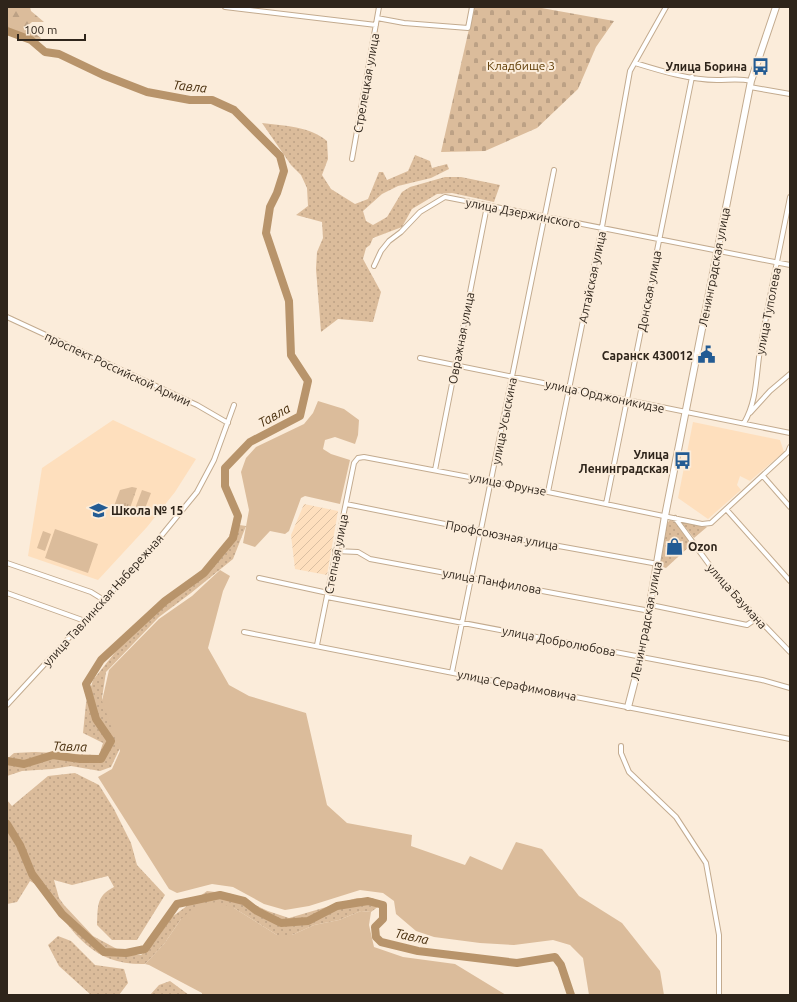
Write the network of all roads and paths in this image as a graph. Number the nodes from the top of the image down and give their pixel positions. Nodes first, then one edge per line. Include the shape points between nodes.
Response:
1 (225, 7) edge
2 (379, 7) edge
3 (472, 7) edge
4 (666, 7) edge
5 (776, 7) edge
6 (377, 18) junction
7 (376, 25) junction
8 (635, 63) junction
9 (692, 77) junction
10 (750, 84) junction
11 (790, 94) edge
12 (352, 159) dead end
13 (554, 170) dead end
14 (790, 197) edge
15 (487, 206) junction
16 (544, 216) junction
17 (602, 227) junction
18 (659, 238) junction
19 (717, 252) junction
20 (777, 262) junction
21 (790, 265) edge
22 (374, 266) dead end
23 (7, 317) edge
24 (420, 358) dead end
25 (455, 365) junction
26 (790, 374) edge
27 (512, 376) junction
28 (569, 388) junction
29 (627, 401) junction
30 (234, 405) dead end
31 (685, 414) junction
32 (749, 415) junction
33 (228, 423) junction
34 (744, 423) junction
35 (790, 433) edge
36 (790, 447) edge
37 (354, 463) joint
38 (435, 470) junction
39 (763, 476) junction
40 (492, 481) junction
41 (548, 492) junction
42 (346, 504) junction
43 (606, 504) junction
44 (790, 507) edge
45 (726, 509) junction
46 (665, 516) junction
47 (674, 518) junction
48 (482, 531) junction
49 (335, 551) junction
50 (7, 563) edge
51 (658, 564) junction
52 (473, 576) junction
53 (259, 578) dead end
54 (790, 581) edge
55 (7, 593) edge
56 (328, 595) junction
57 (104, 600) junction
58 (650, 608) junction
59 (757, 618) junction
60 (85, 621) junction
61 (462, 623) junction
62 (244, 632) dead end
63 (317, 645) junction
64 (789, 650) edge
65 (641, 657) junction
66 (452, 672) junction
67 (790, 688) edge
68 (7, 705) edge
69 (628, 707) junction
70 (790, 739) edge
71 (621, 746) dead end
72 (719, 995) edge

1 - 7 street
2 - 6 street, Стрелецкая улица
3 - 6 street via 468,28 404,23
4 - 8 street, Алтайская улица
5 - 10 street
6 - 7 street, Стрелецкая улица
7 - 12 street, Стрелецкая улица
8 - 9 street
8 - 17 street, Алтайская улица via 630,71
9 - 10 street via 717,80 736,78
9 - 18 street, Донская улица
10 - 11 street
10 - 19 street, Ленинградская улица
13 - 16 street, улица Усыскина
14 - 20 street, улица Туполева
15 - 16 street, улица Дзержинского
15 - 22 street, улица Дзержинского via 445,198 420,212 389,241 380,251
15 - 25 street, Овражная улица
16 - 17 street, улица Дзержинского
16 - 27 street, улица Усыскина
17 - 18 street, улица Дзержинского
17 - 28 street, Алтайская улица
18 - 19 street, улица Дзержинского
18 - 29 street, Донская улица
19 - 20 street, улица Дзержинского
19 - 31 street, Ленинградская улица
20 - 21 street, улица Дзержинского
20 - 32 street, улица Туполева
23 - 33 street, проспект Российской Армии via 197,405
24 - 25 street, улица Орджоникидзе
25 - 27 street, улица Орджоникидзе
25 - 38 street, Овражная улица
26 - 32 street via 770,391
27 - 28 street, улица Орджоникидзе
27 - 40 street, улица Усыскина
28 - 29 street, улица Орджоникидзе
28 - 41 street, Алтайская улица
29 - 31 street, улица Орджоникидзе
29 - 43 street, Донская улица
30 - 33 street, улица Тавлинская Набережная
31 - 34 street, улица Орджоникидзе
31 - 46 street, Ленинградская улица
32 - 34 street, улица Туполева
33 - 57 street, улица Тавлинская Набережная via 214,460 197,492 148,552
34 - 35 street, улица Орджоникидзе
36 - 39 street
37 - 38 street, улица Фрунзе via 360,457
37 - 42 street, Степная улица
38 - 40 street, улица Фрунзе
39 - 44 street
39 - 45 street
40 - 41 street, улица Фрунзе
40 - 48 street, улица Усыскина
41 - 43 street, улица Фрунзе
42 - 48 street, Профсоюзная улица
42 - 49 street, Степная улица
43 - 46 street, улица Фрунзе
45 - 47 street, улица Фрунзе via 711,523 702,524
45 - 54 street
46 - 47 street, улица Фрунзе
46 - 51 street, Ленинградская улица
47 - 59 street, улица Баумана via 715,573
48 - 51 street, Профсоюзная улица
48 - 52 street, улица Усыскина
49 - 52 street, улица Панфилова via 358,552 370,559
49 - 56 street, Степная улица
50 - 57 street via 91,592
51 - 58 street, Ленинградская улица
52 - 58 street, улица Панфилова
52 - 61 street, улица Усыскина
53 - 56 street, улица Добролюбова
55 - 60 street
56 - 61 street, улица Добролюбова
56 - 63 street, Степная улица
57 - 60 street, улица Тавлинская Набережная
58 - 59 street, улица Панфилова via 746,625
58 - 65 street, Ленинградская улица
59 - 64 street, улица Баумана
60 - 68 street, улица Тавлинская Набережная
61 - 65 street, улица Добролюбова
61 - 66 street, улица Усыскина
62 - 63 street, улица Серафимовича
63 - 66 street, улица Серафимовича
65 - 67 street, улица Добролюбова via 762,680
65 - 69 street, Ленинградская улица
66 - 69 street, улица Серафимовича
69 - 70 street, улица Серафимовича
71 - 72 street via 621,753 629,772 676,816 706,863 719,935

